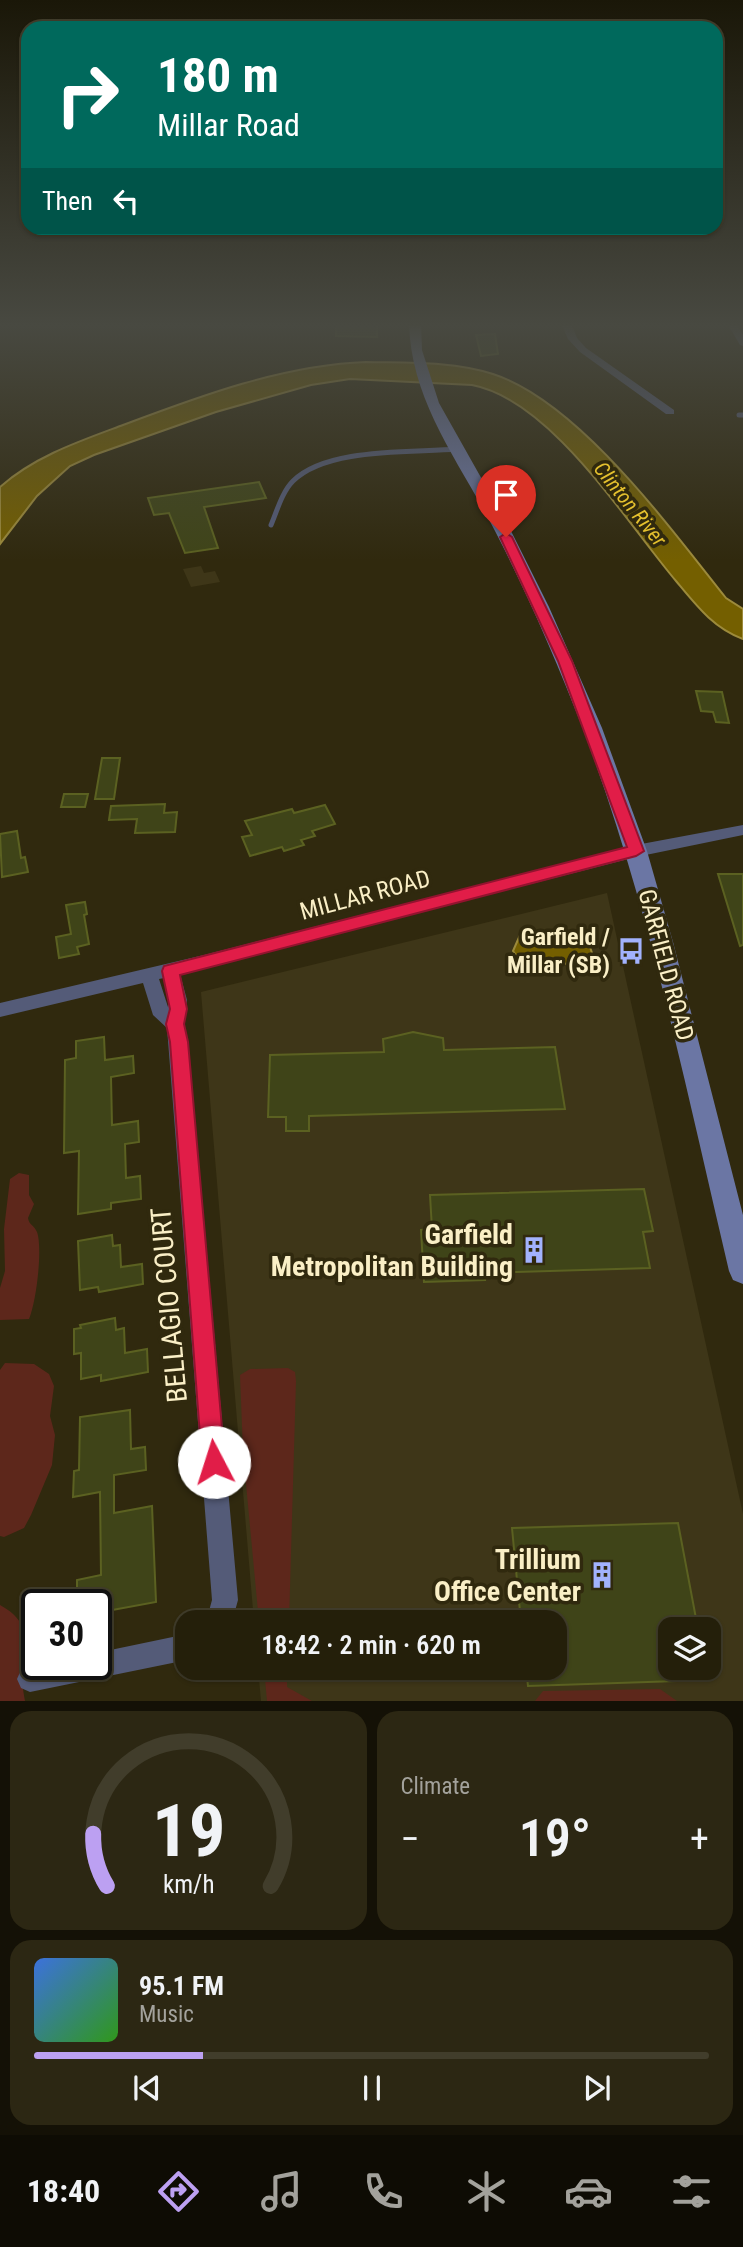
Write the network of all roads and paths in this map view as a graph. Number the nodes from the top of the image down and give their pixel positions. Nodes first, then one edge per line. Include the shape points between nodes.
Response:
1 (433, 402) edge
2 (657, 402) edge
3 (670, 412) dead end
4 (457, 449) junction
5 (271, 525) dead end
6 (743, 830) edge
7 (636, 851) junction
8 (171, 971) junction
9 (149, 975) junction
10 (0, 1010) edge
11 (175, 1024) junction
12 (743, 1271) edge
13 (222, 1610) edge
14 (175, 1649) edge
15 (112, 1662) edge

1 - 4 main road, GARFIELD ROAD
2 - 3 street
4 - 5 lane via 390,453 318,467 293,480
4 - 7 main road, GARFIELD ROAD via 545,615
6 - 7 street, MILLAR ROAD
7 - 8 street, MILLAR ROAD
7 - 12 main road, GARFIELD ROAD
8 - 9 street, MILLAR ROAD
8 - 11 street, BELLAGIO COURT via 178,1009
9 - 10 street, MILLAR ROAD
9 - 11 street, BELLAGIO COURT via 156,1004
11 - 13 street, BELLAGIO COURT via 225,1600
14 - 15 street

